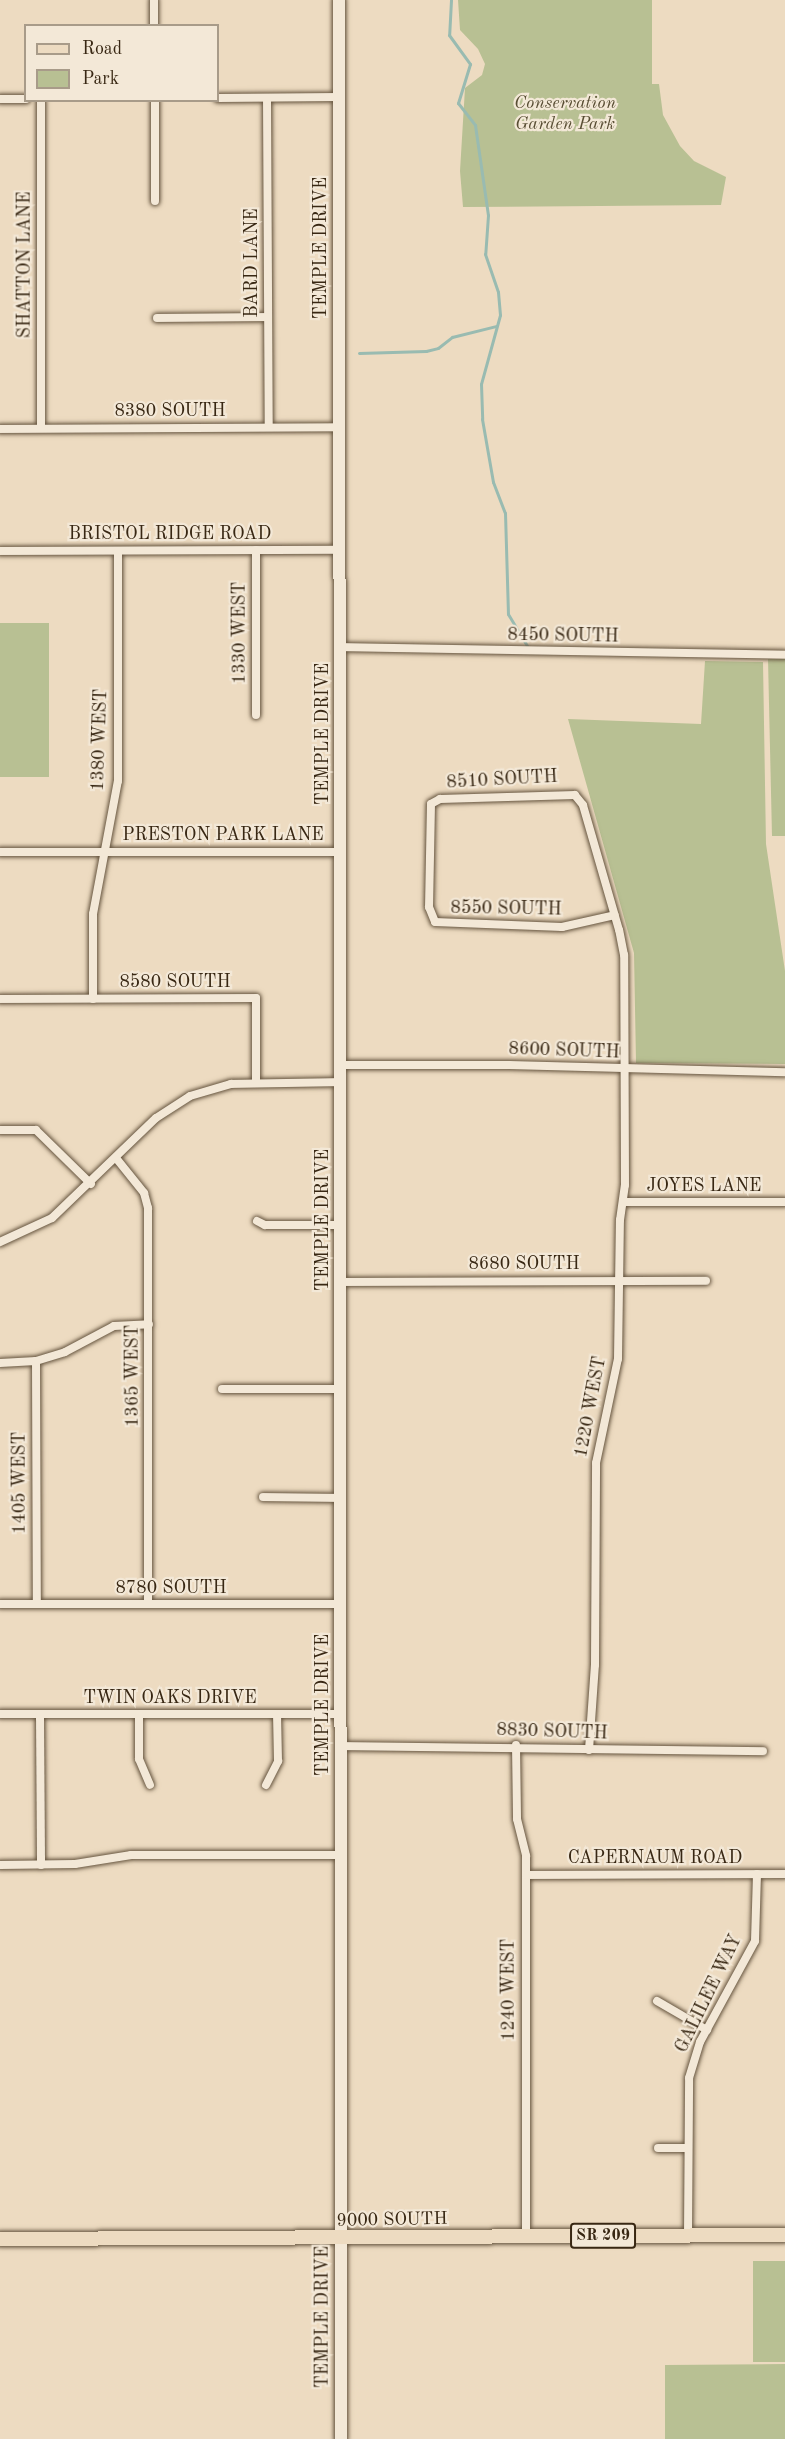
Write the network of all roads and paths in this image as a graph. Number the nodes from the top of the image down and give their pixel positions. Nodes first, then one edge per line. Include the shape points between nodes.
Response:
1 (154, 0) edge
2 (339, 0) edge
3 (154, 24) edge
4 (339, 97) junction
5 (219, 98) edge
6 (267, 98) junction
7 (0, 99) edge
8 (24, 99) edge
9 (40, 102) edge
10 (155, 102) edge
11 (154, 201) dead end
12 (268, 317) junction
13 (157, 318) dead end
14 (269, 427) junction
15 (340, 427) junction
16 (41, 428) junction
17 (0, 429) edge
18 (256, 550) junction
19 (340, 550) junction
20 (0, 551) edge
21 (118, 551) junction
22 (340, 647) junction
23 (785, 655) edge
24 (256, 715) dead end
25 (575, 795) joint
26 (0, 852) edge
27 (105, 852) junction
28 (341, 852) junction
29 (615, 915) junction
30 (433, 920) joint
31 (0, 999) edge
32 (93, 999) junction
33 (341, 1065) junction
34 (626, 1070) junction
35 (785, 1072) edge
36 (341, 1082) junction
37 (256, 1083) junction
38 (0, 1130) edge
39 (116, 1158) junction
40 (91, 1184) junction
41 (624, 1202) junction
42 (785, 1202) edge
43 (257, 1221) dead end
44 (342, 1225) junction
45 (0, 1242) edge
46 (619, 1281) junction
47 (706, 1281) dead end
48 (341, 1282) junction
49 (149, 1324) junction
50 (36, 1361) junction
51 (0, 1363) edge
52 (222, 1389) dead end
53 (341, 1389) junction
54 (263, 1497) dead end
55 (341, 1498) junction
56 (0, 1604) edge
57 (37, 1604) junction
58 (147, 1604) junction
59 (341, 1604) junction
60 (0, 1714) edge
61 (139, 1714) junction
62 (278, 1714) junction
63 (341, 1714) junction
64 (40, 1715) junction
65 (516, 1745) junction
66 (341, 1746) junction
67 (589, 1750) junction
68 (763, 1751) dead end
69 (150, 1785) dead end
70 (266, 1785) dead end
71 (340, 1855) junction
72 (0, 1865) edge
73 (41, 1865) junction
74 (758, 1874) junction
75 (785, 1874) edge
76 (526, 1875) junction
77 (657, 2001) dead end
78 (707, 2030) junction
79 (658, 2148) dead end
80 (688, 2148) junction
81 (785, 2235) edge
82 (526, 2236) junction
83 (688, 2236) junction
84 (0, 2239) edge
85 (341, 2239) junction
86 (341, 2439) edge

1 - 3 street
2 - 4 street, TEMPLE DRIVE
4 - 6 street
4 - 15 street, TEMPLE DRIVE
5 - 6 street
6 - 12 street, BARD LANE
7 - 8 street
9 - 16 street, SHATTON LANE
10 - 11 street
12 - 13 street
12 - 14 street, BARD LANE
14 - 15 street, 8380 SOUTH
14 - 16 street, 8380 SOUTH
15 - 19 street, TEMPLE DRIVE
16 - 17 street, 8380 SOUTH
18 - 19 street, BRISTOL RIDGE ROAD
18 - 21 street, BRISTOL RIDGE ROAD
18 - 24 street, 1330 WEST
19 - 22 street, TEMPLE DRIVE
20 - 21 street, BRISTOL RIDGE ROAD
21 - 27 street, 1380 WEST via 118,781
22 - 23 street, 8450 SOUTH
22 - 28 street, TEMPLE DRIVE
25 - 29 street, 1220 WEST via 583,805
25 - 30 street, 8510 SOUTH via 440,799 431,804 429,907
26 - 27 street, PRESTON PARK LANE
27 - 28 street, PRESTON PARK LANE
27 - 32 street, 1380 WEST via 93,914
28 - 33 street, TEMPLE DRIVE
29 - 30 street, 8550 SOUTH via 562,927 446,925
29 - 34 street, 1220 WEST via 626,967
31 - 32 street, 8580 SOUTH
32 - 37 street, 8580 SOUTH via 256,998
33 - 34 street, 8600 SOUTH
33 - 36 street, TEMPLE DRIVE
34 - 35 street, 8600 SOUTH
34 - 41 street, 1220 WEST
36 - 37 street
36 - 44 street, TEMPLE DRIVE
37 - 39 street via 231,1084 190,1096 156,1118
38 - 40 street via 36,1130
39 - 40 street
39 - 49 street, 1365 WEST via 144,1193 148,1208
40 - 45 street via 42,1224
41 - 42 street, JOYES LANE
41 - 46 street, 1220 WEST
43 - 44 street via 265,1225
44 - 48 street, TEMPLE DRIVE
46 - 47 street, 8680 SOUTH
46 - 48 street, 8680 SOUTH
46 - 67 street, 1220 WEST via 616,1371 596,1463 595,1665
48 - 53 street, TEMPLE DRIVE
49 - 50 street via 114,1326 64,1353
49 - 58 street, 1365 WEST
50 - 51 street
50 - 57 street, 1405 WEST
52 - 53 street
53 - 55 street, TEMPLE DRIVE
54 - 55 street
55 - 59 street, TEMPLE DRIVE
56 - 57 street, 8780 SOUTH
57 - 58 street, 8780 SOUTH
58 - 59 street, 8780 SOUTH
59 - 63 street, TEMPLE DRIVE
60 - 64 street, TWIN OAKS DRIVE
61 - 62 street, TWIN OAKS DRIVE
61 - 64 street, TWIN OAKS DRIVE
61 - 69 street via 139,1759
62 - 63 street, TWIN OAKS DRIVE
62 - 70 street via 278,1761
63 - 66 street, TEMPLE DRIVE
64 - 73 street
65 - 66 street, 8830 SOUTH
65 - 67 street, 8830 SOUTH
65 - 76 street, 1240 WEST via 517,1819
66 - 71 street, TEMPLE DRIVE
67 - 68 street, 8830 SOUTH
71 - 73 street via 131,1855
71 - 85 street, TEMPLE DRIVE
72 - 73 street
74 - 75 street, CAPERNAUM ROAD
74 - 76 street, CAPERNAUM ROAD
74 - 78 street, GALILEE WAY via 755,1941
76 - 82 street, 1240 WEST
77 - 78 street
78 - 80 street, GALILEE WAY via 690,2078
79 - 80 street
80 - 83 street, GALILEE WAY
81 - 83 main road, 9000 SOUTH / SR 209
82 - 83 main road, 9000 SOUTH / SR 209
82 - 85 main road, 9000 SOUTH / SR 209
84 - 85 main road, 9000 SOUTH / SR 209
85 - 86 street, TEMPLE DRIVE

